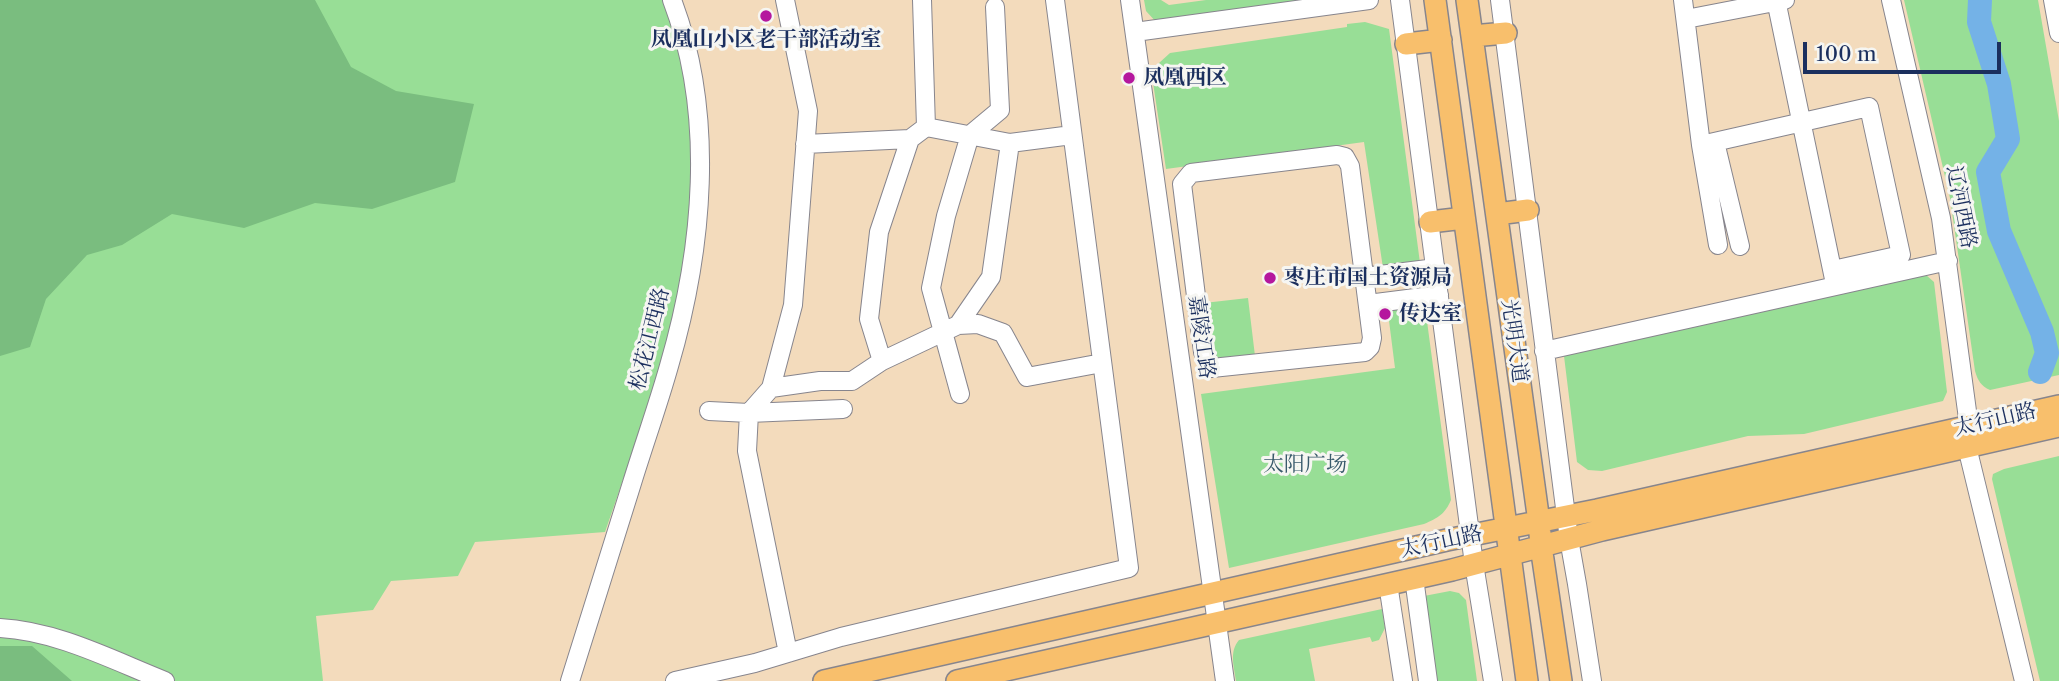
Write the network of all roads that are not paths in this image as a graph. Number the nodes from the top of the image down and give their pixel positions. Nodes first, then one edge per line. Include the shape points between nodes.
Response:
1 (673, 0) edge
2 (785, 0) edge
3 (922, 0) edge
4 (1055, 0) edge
5 (1130, 0) edge
6 (1370, 0) edge
7 (1400, 0) edge
8 (1435, 0) edge
9 (1467, 0) edge
10 (1500, 0) edge
11 (1683, 0) edge
12 (1891, 0) edge
13 (2053, 0) edge
14 (1779, 1) edge
15 (995, 7) dead end
16 (1708, 7) edge
17 (1686, 19) junction
18 (1135, 32) junction
19 (1506, 33) junction
20 (2059, 33) edge
21 (1472, 36) junction
22 (1441, 40) junction
23 (1406, 44) junction
24 (1802, 123) junction
25 (926, 127) junction
26 (970, 135) junction
27 (1072, 135) junction
28 (911, 139) junction
29 (1010, 143) junction
30 (805, 144) junction
31 (1708, 144) junction
32 (1528, 210) junction
33 (1497, 214) junction
34 (1464, 218) junction
35 (1430, 222) junction
36 (1718, 245) dead end
37 (1740, 246) dead end
38 (1948, 261) junction
39 (1436, 268) junction
40 (1364, 277) junction
41 (1834, 278) junction
42 (1440, 295) junction
43 (1368, 304) junction
44 (950, 329) junction
45 (1544, 351) junction
46 (882, 361) junction
47 (1102, 363) junction
48 (771, 388) junction
49 (960, 394) dead end
50 (2059, 405) edge
51 (843, 409) dead end
52 (709, 411) dead end
53 (749, 413) junction
54 (2059, 426) edge
55 (1968, 436) junction
56 (1567, 516) junction
57 (1539, 522) junction
58 (1506, 528) junction
59 (1471, 535) junction
60 (1569, 539) junction
61 (1541, 546) junction
62 (1509, 554) junction
63 (1474, 564) junction
64 (1414, 578) junction
65 (1388, 584) junction
66 (1213, 593) junction
67 (1217, 622) junction
68 (0, 628) edge
69 (788, 653) junction
70 (871, 676) edge
71 (165, 681) edge
72 (570, 681) edge
73 (676, 681) edge
74 (824, 681) edge
75 (957, 681) edge
76 (1225, 681) edge
77 (1403, 681) edge
78 (1427, 681) edge
79 (1493, 681) edge
80 (1527, 681) edge
81 (1561, 681) edge
82 (1592, 681) edge
83 (2024, 681) edge

1 - 72 street, 松花江西路 via 683,29 698,115 700,166 692,260 670,365
2 - 30 street via 808,111
3 - 25 street
4 - 27 street
5 - 18 street, 嘉陵江路
6 - 18 street
7 - 23 street
8 - 22 main road, 光明大道
9 - 21 main road, 光明大道
10 - 19 street, 光明大道
11 - 17 street
12 - 38 street, 辽河西路
13 - 20 street
14 - 16 street
14 - 24 street
15 - 26 street via 1000,110
16 - 17 street
17 - 31 street
18 - 66 street, 嘉陵江路
19 - 21 main road
19 - 32 street, 光明大道
21 - 33 main road, 光明大道
22 - 23 main road
22 - 34 main road, 光明大道
23 - 35 street
24 - 31 street
24 - 41 street
24 - 41 street via 1869,107 1901,256
25 - 26 street
25 - 28 street
26 - 29 street
26 - 44 street via 931,288
27 - 29 street
27 - 47 street
28 - 30 street
28 - 46 street via 879,232 869,319
29 - 44 street via 991,277
30 - 48 street via 793,306
31 - 36 street
31 - 37 street
32 - 33 main road
32 - 45 street, 光明大道
33 - 57 main road, 光明大道
34 - 35 main road
34 - 58 main road, 光明大道
35 - 39 street
38 - 41 street
38 - 55 street, 辽河西路
39 - 40 street
39 - 42 street
40 - 43 street
40 - 43 street via 1350,166 1345,158 1337,155 1191,173 1182,184 1203,352 1212,368 1365,352 1372,338
41 - 45 street
42 - 43 street
42 - 59 street
44 - 46 street
44 - 47 street via 978,324 1003,332 1027,377
44 - 49 street
45 - 56 street, 光明大道
46 - 48 street via 852,381
47 - 69 street via 1129,568
48 - 53 street
50 - 55 main road, 太行山路
51 - 53 street
52 - 53 street
53 - 69 street via 747,452
54 - 55 main road, 太行山路
55 - 56 main road, 太行山路
55 - 60 main road, 太行山路
55 - 83 street, 辽河西路
56 - 57 main road, 太行山路
56 - 60 street, 光明大道
57 - 58 main road, 太行山路
57 - 61 main road, 光明大道
58 - 59 main road, 太行山路
58 - 62 main road, 光明大道
59 - 63 street
59 - 66 main road, 太行山路
60 - 61 main road, 太行山路
60 - 82 street, 光明大道
61 - 62 main road, 太行山路
61 - 81 main road, 光明大道
62 - 63 main road, 太行山路
62 - 80 main road, 光明大道
63 - 64 main road, 太行山路
63 - 79 street
64 - 65 main road, 太行山路
64 - 78 street
65 - 67 main road, 太行山路
65 - 77 street
66 - 67 street, 嘉陵江路
66 - 70 main road, 太行山路
67 - 75 main road, 太行山路
67 - 76 street, 嘉陵江路
68 - 71 street via 45,634
69 - 73 street
70 - 74 main road, 太行山路

